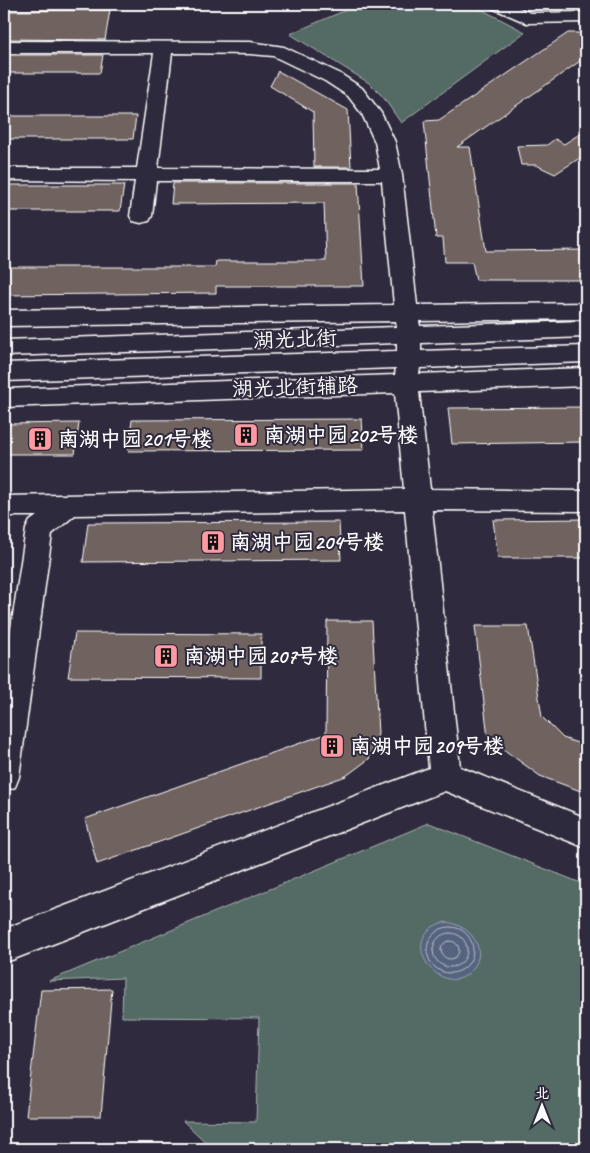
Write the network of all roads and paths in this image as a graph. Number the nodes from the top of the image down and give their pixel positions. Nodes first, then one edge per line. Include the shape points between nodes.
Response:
1 (498, 4) edge
2 (586, 18) edge
3 (4, 47) edge
4 (164, 47) junction
5 (146, 173) junction
6 (4, 174) edge
7 (392, 175) junction
8 (141, 216) dead end
9 (586, 311) edge
10 (406, 312) junction
11 (4, 318) edge
12 (586, 329) edge
13 (409, 335) junction
14 (4, 348) edge
15 (586, 354) edge
16 (409, 359) junction
17 (4, 372) edge
18 (586, 377) edge
19 (406, 383) junction
20 (4, 398) edge
21 (418, 499) junction
22 (586, 501) edge
23 (69, 505) junction
24 (4, 506) edge
25 (445, 776) junction
26 (4, 777) edge
27 (586, 833) edge
28 (4, 946) edge

1 - 2 street via 527,18
3 - 4 street
4 - 5 street
4 - 7 street via 277,51 332,77 355,92 371,113 386,142
5 - 6 street
5 - 7 street
5 - 8 street
7 - 10 street
9 - 10 street
10 - 11 street
10 - 13 street
12 - 13 street, 湖光北街
13 - 14 street, 湖光北街
13 - 16 street
15 - 16 street, 湖光北街
16 - 17 street, 湖光北街
16 - 19 street
18 - 19 street, 湖光北街辅路
19 - 20 street, 湖光北街辅路
19 - 21 street
21 - 22 street
21 - 23 street
21 - 25 street
23 - 24 street
23 - 26 street via 39,529
25 - 27 street
25 - 28 street

